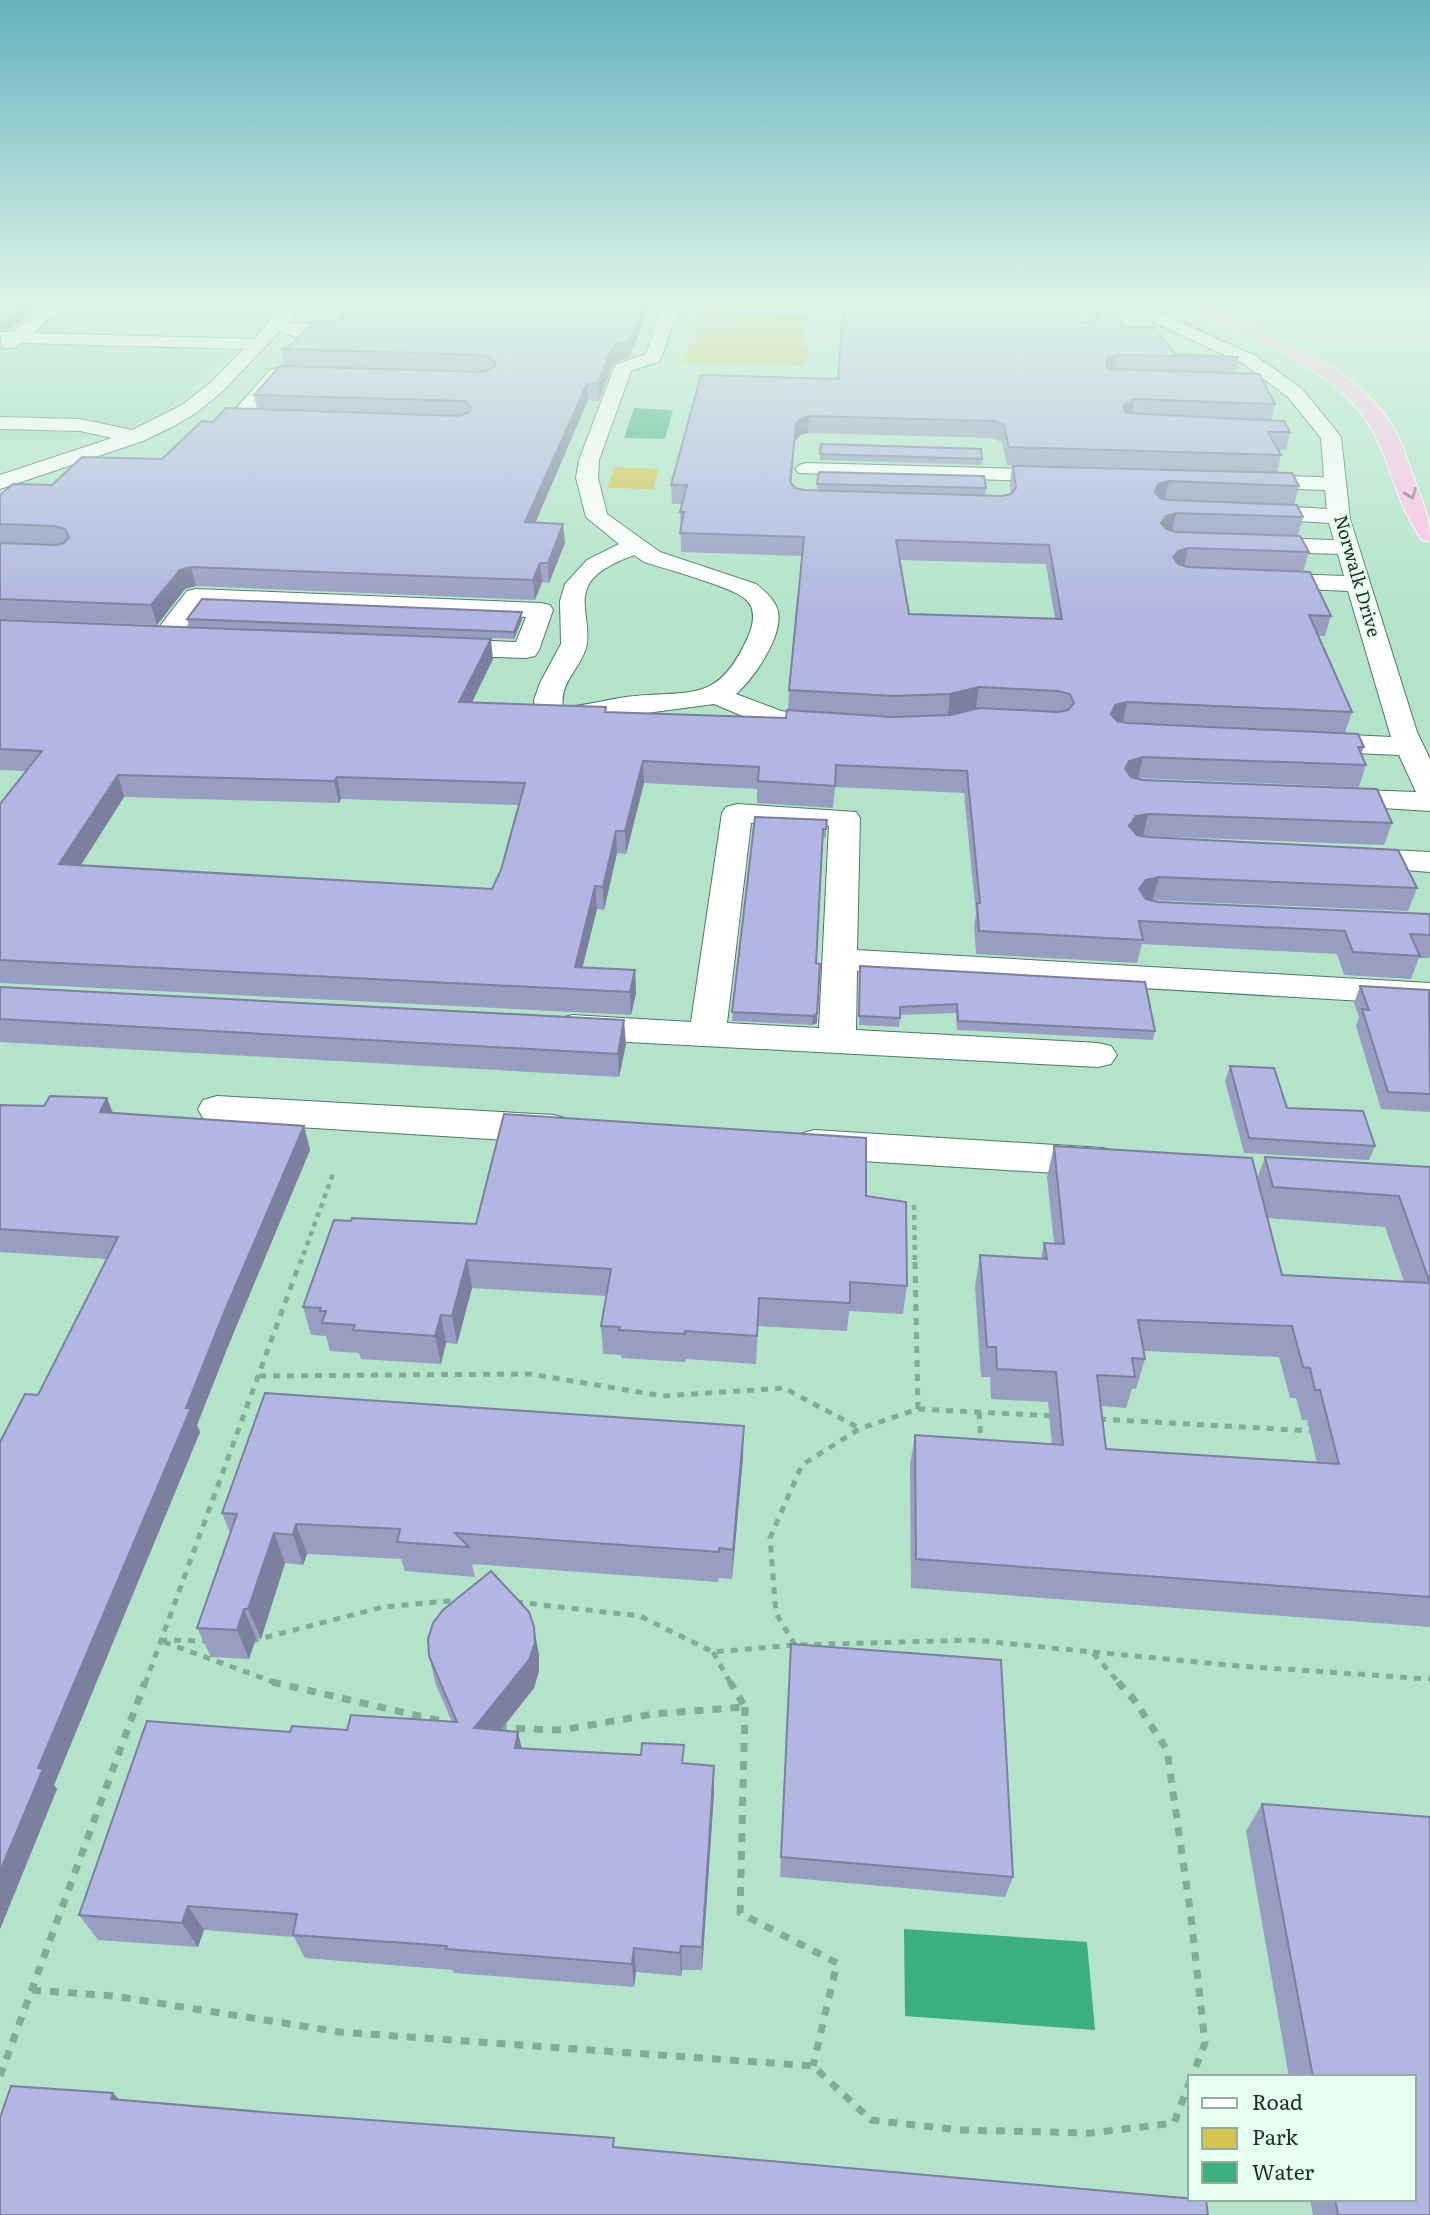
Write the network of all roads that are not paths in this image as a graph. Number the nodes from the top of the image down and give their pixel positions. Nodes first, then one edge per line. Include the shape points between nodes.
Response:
1 (192, 406) edge
2 (254, 406) edge
3 (609, 406) edge
4 (1306, 406) edge
5 (1365, 406) edge
6 (293, 420) edge
7 (0, 423) edge
8 (1304, 430) dead end
9 (1327, 432) junction
10 (136, 437) junction
11 (808, 442) edge
12 (992, 447) edge
13 (1310, 457) dead end
14 (1333, 459) junction
15 (1091, 477) edge
16 (1227, 481) edge
17 (0, 483) edge
18 (997, 484) junction
19 (1336, 484) junction
20 (1232, 511) edge
21 (1339, 517) junction
22 (1430, 535) edge
23 (1223, 543) edge
24 (635, 546) junction
25 (1348, 547) junction
26 (1237, 579) edge
27 (1359, 584) junction
28 (138, 634) edge
29 (165, 636) junction
30 (193, 637) edge
31 (415, 646) edge
32 (716, 695) junction
33 (849, 726) edge
34 (1287, 741) edge
35 (1410, 747) junction
36 (1430, 791) edge
37 (1300, 796) edge
38 (1430, 802) edge
39 (1317, 856) edge
40 (1430, 862) edge
41 (840, 959) junction
42 (1430, 994) edge
43 (540, 1025) edge
44 (707, 1034) junction
45 (837, 1041) junction
46 (1098, 1055) dead end
47 (217, 1109) dead end
48 (593, 1131) edge
49 (775, 1142) edge
50 (1137, 1164) edge

1 - 10 street
2 - 6 street via 237,419
3 - 24 street via 587,478 597,517
4 - 9 street, Norwalk Drive
5 -> 22 highway via 1383,427
7 - 10 street via 80,425
8 - 9 street
9 - 14 street, Norwalk Drive
10 - 17 street
11 - 18 street via 805,479
12 - 18 street
13 - 14 street
14 - 19 street, Norwalk Drive
15 - 18 street
16 - 19 street
19 - 21 street, Norwalk Drive
20 - 21 street
21 - 25 street, Norwalk Drive
23 - 25 street
24 - 32 street via 668,564 747,589 765,606 767,621 751,662 733,686
24 - 32 street via 597,563 578,581 572,617 576,638 548,695 549,709 554,715 575,716 606,708 698,702
25 - 27 street, Norwalk Drive
26 - 27 street
27 - 35 street, Norwalk Drive
28 - 29 street
29 - 30 street
29 - 31 street via 196,596 541,610 526,650
32 - 33 street via 759,715 794,723
34 - 35 street
35 - 36 street, Norwalk Drive
37 - 38 street
39 - 40 street
41 - 42 street
41 - 44 street via 845,818 737,813
41 - 45 street
43 - 44 street
44 - 45 street
45 - 46 street
47 - 48 street
49 - 50 street

